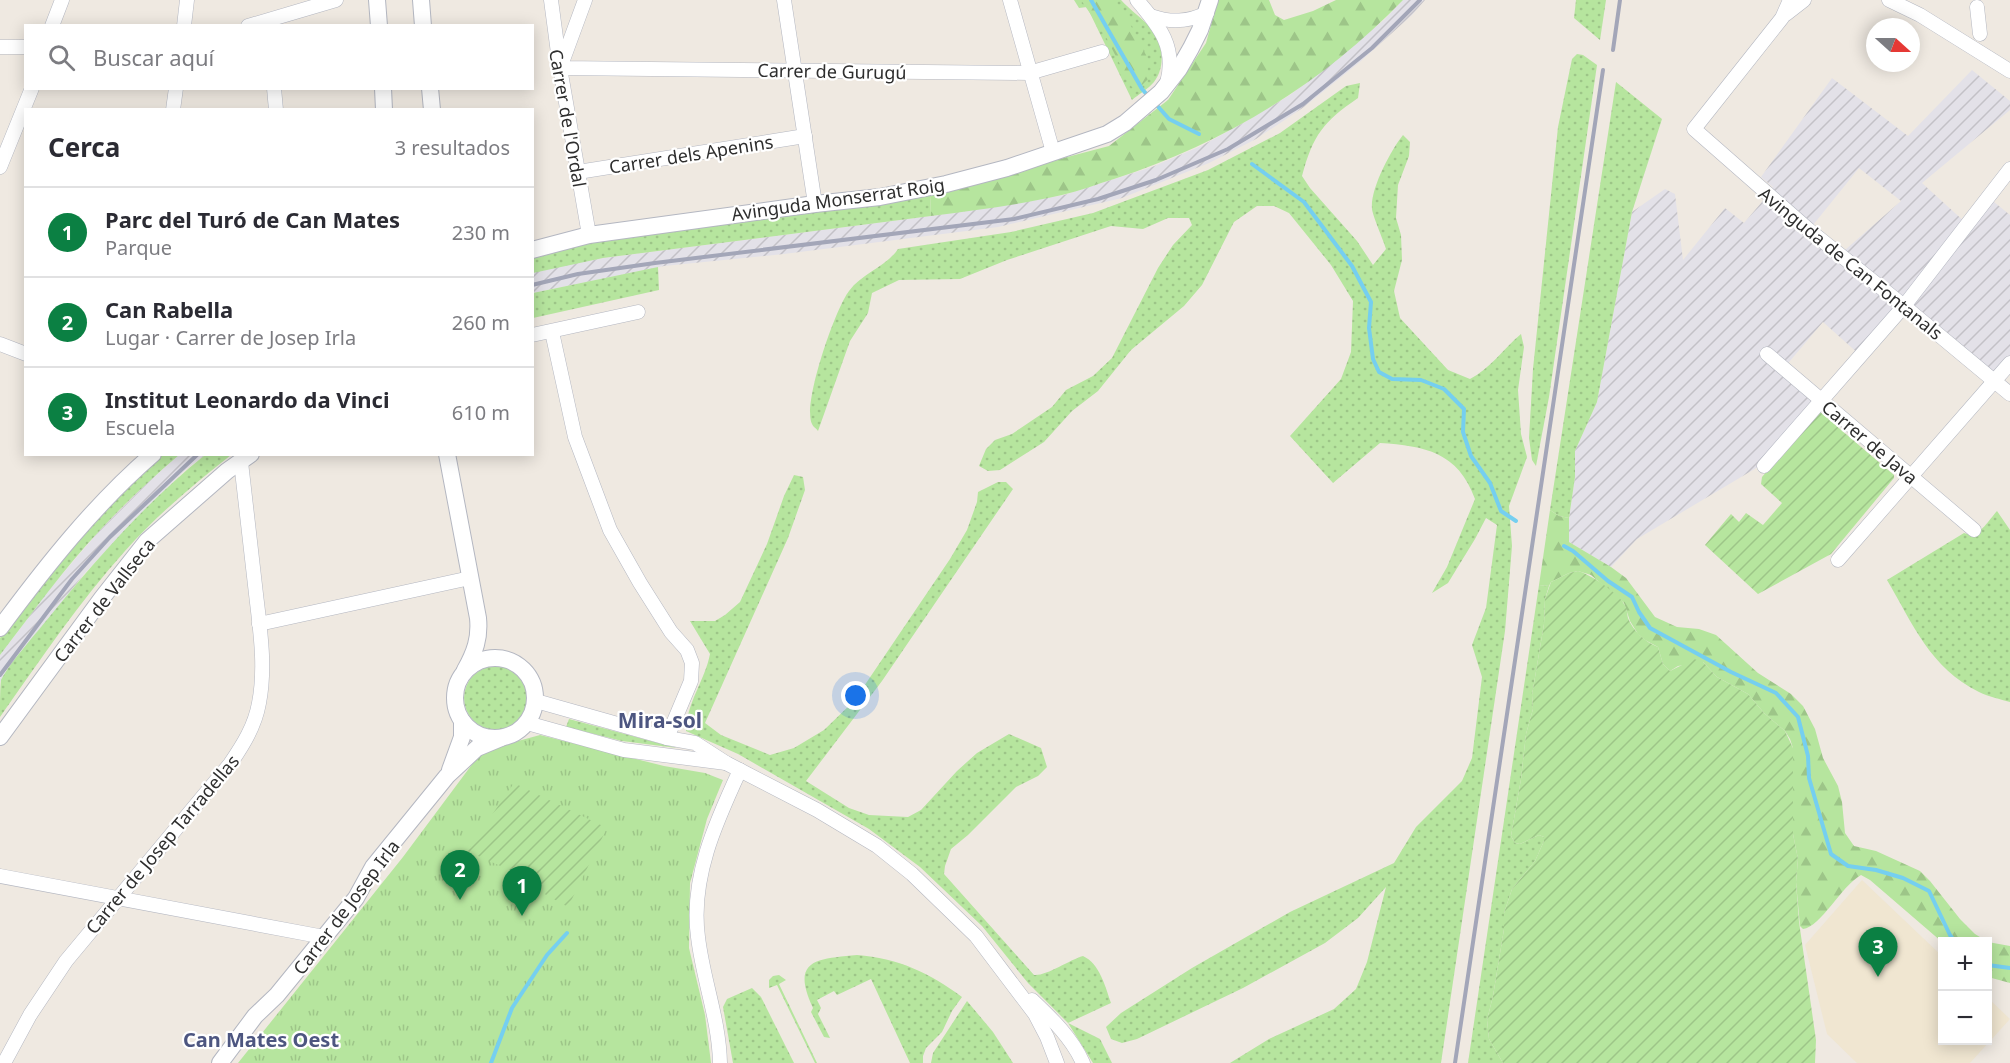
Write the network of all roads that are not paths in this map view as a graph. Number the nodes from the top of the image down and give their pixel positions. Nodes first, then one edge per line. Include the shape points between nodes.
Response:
1 (62, 0) edge
2 (187, 0) edge
3 (336, 0) edge
4 (377, 0) edge
5 (421, 0) edge
6 (551, 0) edge
7 (585, 0) edge
8 (784, 0) edge
9 (1010, 0) edge
10 (1137, 0) edge
11 (1790, 0) edge
12 (1804, 0) edge
13 (1889, 0) edge
14 (1208, 7) edge
15 (1977, 7) dead end
16 (1149, 15) junction
17 (1782, 18) junction
18 (268, 23) edge
19 (53, 24) edge
20 (184, 24) edge
21 (379, 24) edge
22 (423, 24) edge
23 (1980, 34) dead end
24 (0, 47) edge
25 (24, 47) edge
26 (1102, 52) dead end
27 (560, 68) junction
28 (795, 70) junction
29 (2010, 71) edge
30 (1029, 73) junction
31 (1164, 88) junction
32 (31, 90) edge
33 (176, 90) edge
34 (274, 90) edge
35 (383, 90) edge
36 (430, 90) edge
37 (173, 108) edge
38 (276, 108) edge
39 (384, 108) edge
40 (432, 108) edge
41 (805, 136) junction
42 (1051, 145) dead end
43 (0, 167) edge
44 (2010, 169) edge
45 (578, 172) junction
46 (815, 204) junction
47 (589, 235) junction
48 (534, 249) edge
49 (1904, 306) junction
50 (638, 312) dead end
51 (552, 332) junction
52 (534, 335) edge
53 (0, 344) edge
54 (24, 353) edge
55 (1767, 354) dead end
56 (2010, 363) edge
57 (1995, 381) junction
58 (2010, 394) edge
59 (1821, 401) junction
60 (151, 456) edge
61 (447, 456) edge
62 (246, 458) edge
63 (1764, 466) dead end
64 (1911, 476) junction
65 (1974, 530) dead end
66 (1838, 560) dead end
67 (470, 579) junction
68 (478, 618) junction
69 (259, 624) junction
70 (0, 628) edge
71 (508, 659) junction
72 (465, 671) junction
73 (536, 701) junction
74 (462, 721) junction
75 (527, 723) junction
76 (0, 737) edge
77 (501, 738) junction
78 (668, 738) junction
79 (726, 763) junction
80 (740, 770) junction
81 (447, 776) junction
82 (0, 876) edge
83 (118, 898) junction
84 (324, 937) junction
85 (1007, 975) junction
86 (4, 1063) edge
87 (219, 1063) edge
88 (720, 1063) edge
89 (1057, 1063) edge
90 (1083, 1063) edge

1 - 19 street
2 - 20 street
3 - 18 street
4 - 21 street
5 - 22 street
6 - 27 street, Carrer de l'Ordal
7 - 27 street
8 - 28 street
9 - 30 street
10 - 16 street
11 - 17 street
12 - 17 street
13 - 29 street
14 - 16 street via 1186,21
14 - 31 street, Avinguda Monserrat Roig via 1191,48
15 - 23 street
16 - 31 street via 1158,25 1170,57 1170,73
17 - 49 street, Avinguda de Can Fontanals via 1694,129
24 - 25 street
26 - 30 street, Carrer de Gurugú
27 - 28 street, Carrer de Gurugú
27 - 45 street, Carrer de l'Ordal
28 - 30 street, Carrer de Gurugú
28 - 41 street
30 - 42 street
31 - 46 street, Avinguda Monserrat Roig via 1107,134 1007,168 880,197
32 - 43 street
33 - 37 street
34 - 38 street
35 - 39 street
36 - 40 street
41 - 45 street, Carrer dels Apenins
41 - 46 street
44 - 49 street
45 - 47 street, Carrer de l'Ordal
46 - 47 street, Avinguda Monserrat Roig
47 - 48 street, Avinguda Monserrat Roig
49 - 57 street, Avinguda de Can Fontanals
49 - 59 street
50 - 51 street
51 - 52 street
51 - 78 street via 575,436 610,530 639,583 687,650 692,663 691,681
53 - 54 street
55 - 59 street, Carrer de Java
56 - 57 street
57 - 58 street, Avinguda de Can Fontanals
57 - 64 street
59 - 63 street
59 - 64 street, Carrer de Java
60 - 70 street via 40,573
61 - 67 street
62 - 69 street, Carrer de Josep Tarradellas
62 - 76 street, Carrer de Vallseca via 147,541
64 - 65 street, Carrer de Java
64 - 66 street
67 - 68 street
67 - 69 street
68 - 71 street via 494,646
68 - 72 street via 476,650
69 - 83 street, Carrer de Josep Tarradellas via 259,702 244,744
71 - 72 street via 485,659
71 - 73 street via 531,678
72 - 74 street via 455,692
73 - 75 street
73 - 78 street
74 - 77 street via 479,735
74 - 81 street via 462,737
75 - 77 street
75 - 79 street via 624,750
77 - 81 street via 477,748
78 - 79 street via 695,743
79 - 80 street
80 - 85 street via 877,846 943,902
80 - 88 street via 711,837 697,903 697,935 719,1038
81 - 84 street, Carrer de Josep Irla via 373,867 356,898
82 - 83 street
83 - 84 street
83 - 86 street, Carrer de Josep Tarradellas via 66,962
84 - 87 street, Carrer de Josep Irla
85 - 89 street via 1035,1014
85 - 90 street via 1053,1020

